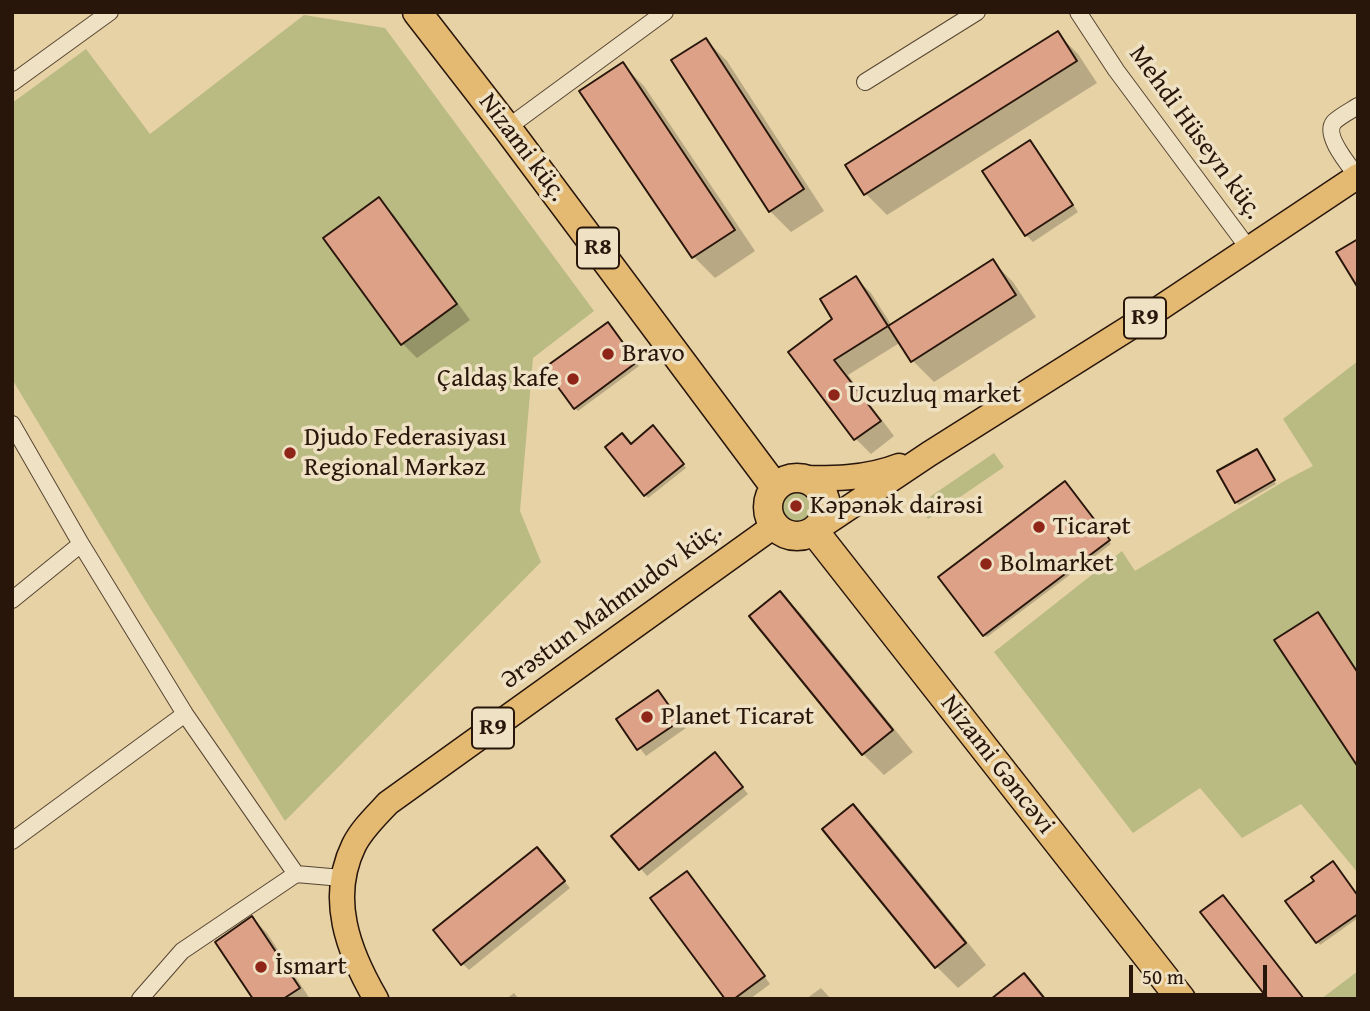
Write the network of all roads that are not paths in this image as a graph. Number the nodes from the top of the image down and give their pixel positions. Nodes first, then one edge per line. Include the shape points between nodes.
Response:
1 (110, 12) edge
2 (416, 12) edge
3 (664, 12) edge
4 (977, 12) edge
5 (1077, 12) edge
6 (864, 82) dead end
7 (12, 83) edge
8 (1358, 106) edge
9 (508, 128) junction
10 (1357, 176) edge
11 (1249, 249) junction
12 (12, 424) edge
13 (929, 454) junction
14 (785, 482) junction
15 (774, 526) junction
16 (814, 531) junction
17 (81, 544) junction
18 (12, 600) edge
19 (185, 714) junction
20 (12, 841) edge
21 (296, 874) junction
22 (342, 878) junction
23 (139, 999) edge
24 (376, 999) edge
25 (1181, 999) edge

1 - 7 street
2 - 9 highway, Nizami küç. / R8
3 - 9 street
4 - 6 street
5 - 11 street, Mehdi Hüseyn küç.
8 - 10 street via 1331,128 1332,139
9 - 14 highway, Nizami küç. / R8
10 - 11 main road, R9
11 - 13 main road, R9
12 - 17 street
13 - 14 main road via 866,475
13 - 16 main road
14 - 15 highway via 770,496 767,506
14 - 16 highway via 805,479 822,493 825,513
15 - 16 highway via 793,536
15 - 22 main road, Ərəstun Mahmudov küç. / R9 via 388,803 355,843
16 - 25 highway, Nizami Gəncəvi
17 - 18 street
17 - 19 street
19 - 20 street
19 - 21 street
21 - 22 street
21 - 23 street via 182,951
22 - 24 main road, Ərəstun Mahmudov küç. / R9 via 349,943

